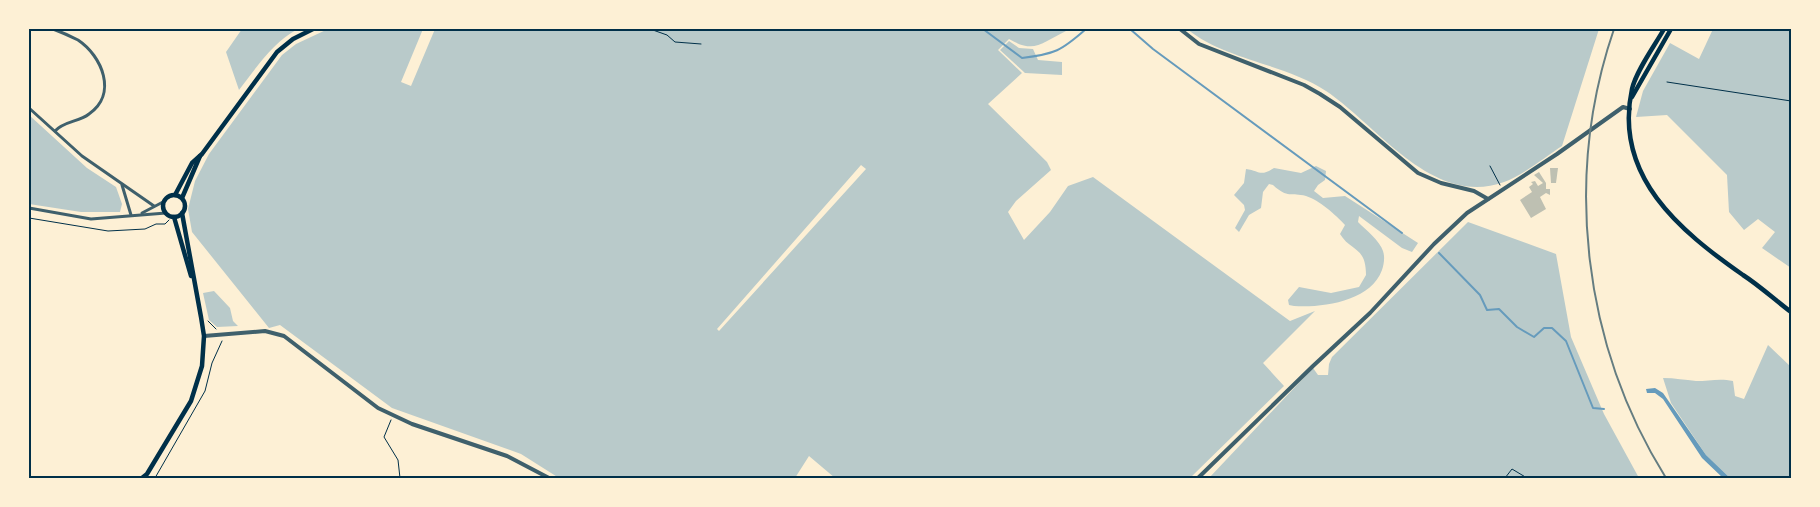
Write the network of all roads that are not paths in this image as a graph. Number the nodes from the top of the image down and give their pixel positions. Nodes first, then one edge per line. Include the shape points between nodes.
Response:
1 (53, 29) edge
2 (313, 29) edge
3 (1180, 29) edge
4 (1664, 29) edge
5 (1671, 29) edge
6 (1632, 97) junction
7 (29, 108) edge
8 (1630, 109) junction
9 (55, 131) junction
10 (202, 154) junction
11 (120, 183) junction
12 (175, 195) junction
13 (182, 198) junction
14 (1488, 199) junction
15 (163, 202) junction
16 (154, 206) junction
17 (29, 208) edge
18 (182, 212) junction
19 (140, 213) junction
20 (166, 213) junction
21 (131, 216) junction
22 (173, 219) junction
23 (194, 284) junction
24 (1791, 312) edge
25 (204, 336) junction
26 (147, 476) edge
27 (142, 478) edge
28 (549, 478) edge
29 (1198, 478) edge

1 - 9 street via 78,40 97,59 106,85 97,108 88,116
2 - 10 main road via 277,52
3 - 14 street via 1199,44 1304,85 1340,107 1418,172 1441,184 1474,191
4 - 6 main road via 1636,80
5 - 6 main road
6 - 8 main road
7 - 9 street
8 - 14 street via 1623,107
8 - 24 main road via 1635,159 1654,196 1704,246
9 - 11 street via 82,156
10 - 12 main road via 192,164
10 - 13 main road
11 - 16 street
11 - 21 street via 125,190
12 - 13 main road
12 - 15 main road via 168,196
13 - 18 main road
14 - 29 street via 1458,221 1370,313
15 - 16 street
15 - 20 main road
16 - 19 street
17 - 21 street via 91,218
18 - 22 main road
18 - 23 main road
19 - 20 street
19 - 21 street
20 - 22 main road
22 - 23 main road
23 - 25 main road
25 - 26 main road via 201,372 192,401
25 - 28 street via 265,331 284,336 394,417 507,456
26 - 27 main road

